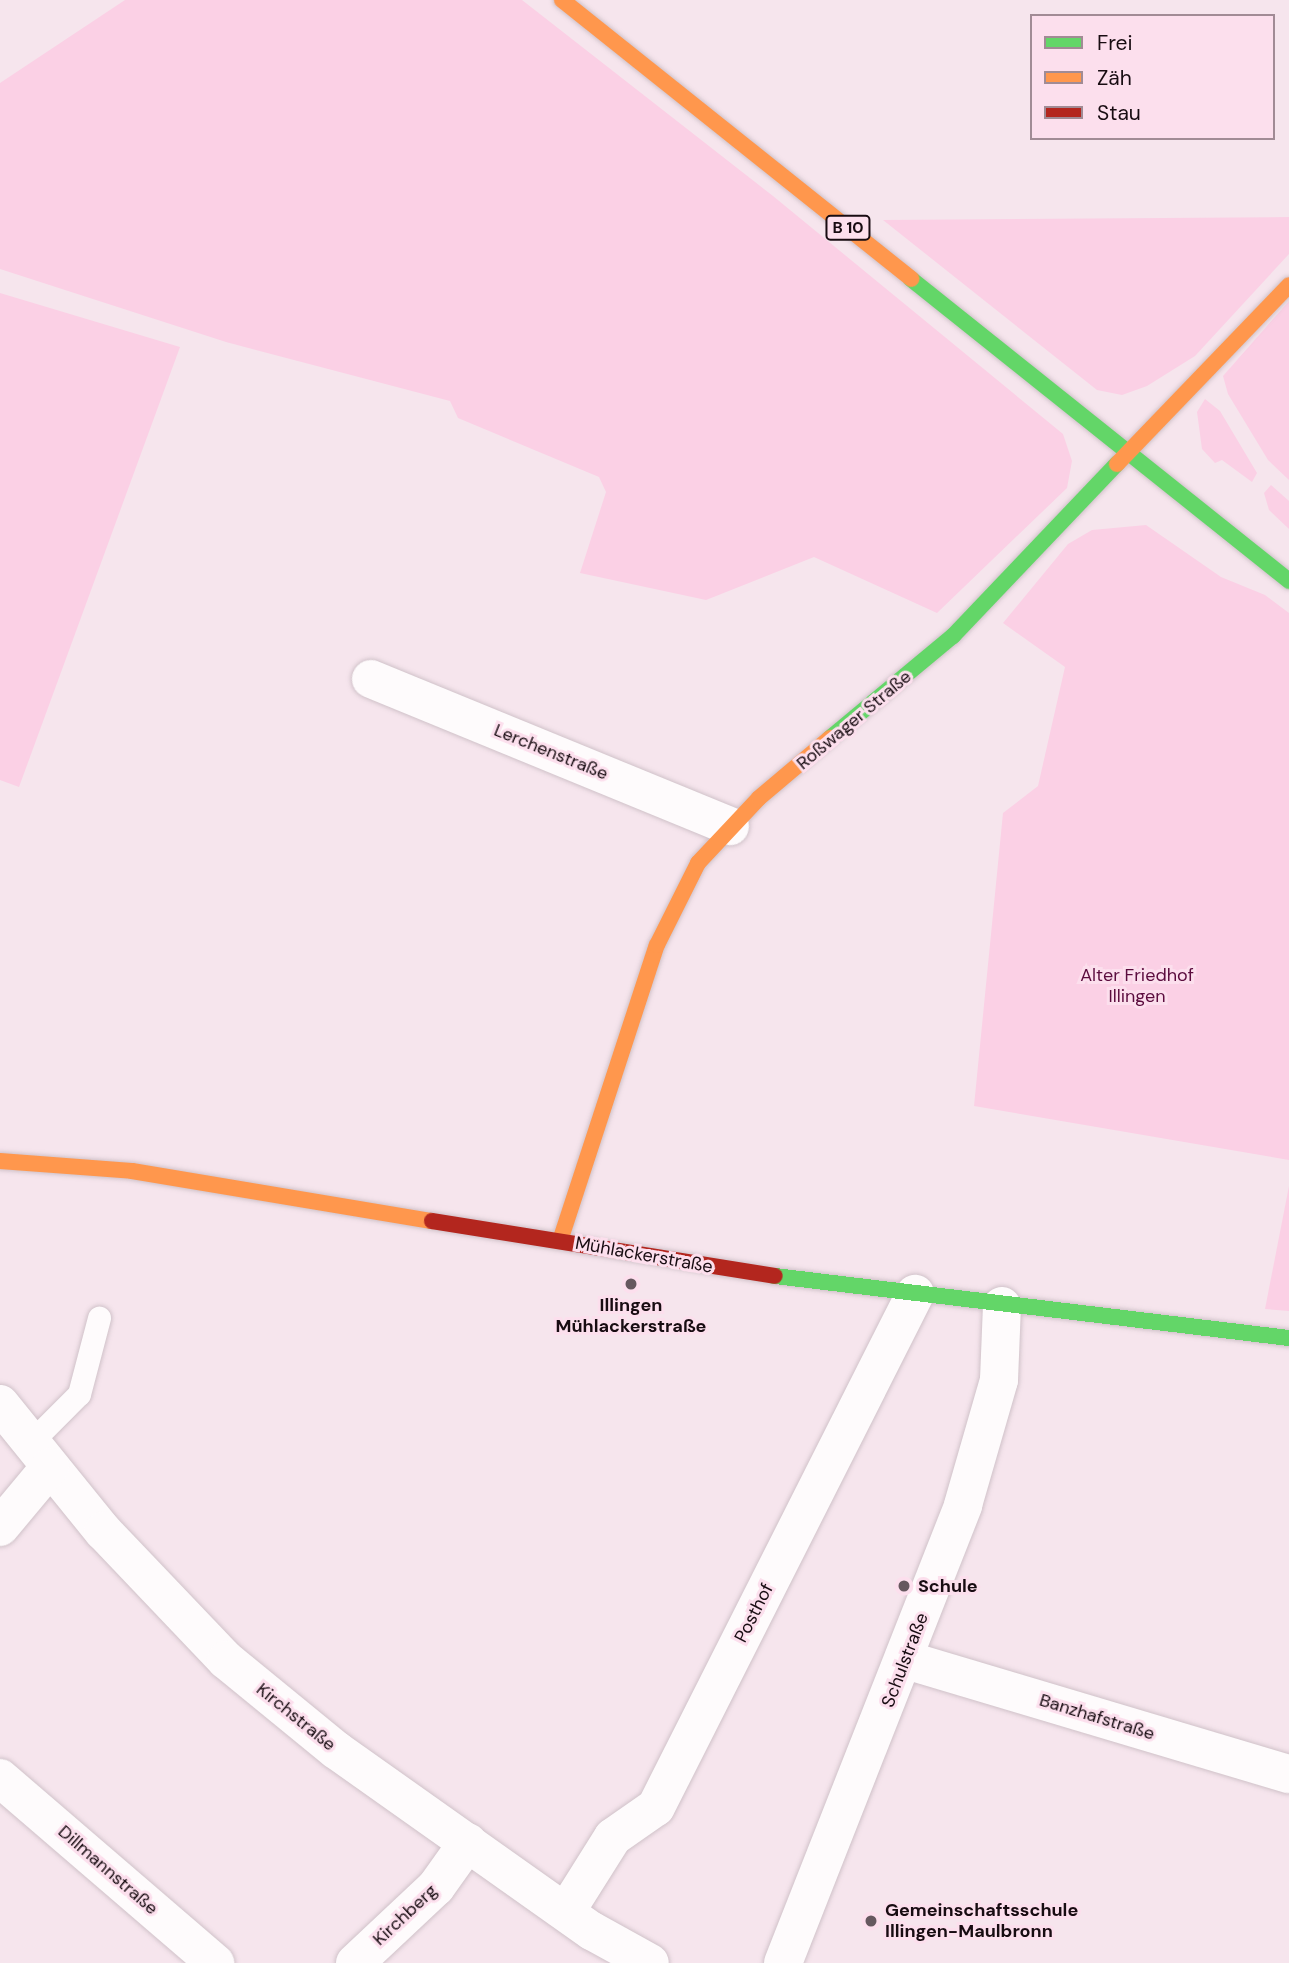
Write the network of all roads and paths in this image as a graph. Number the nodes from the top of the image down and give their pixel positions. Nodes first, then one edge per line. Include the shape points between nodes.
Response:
1 (562, 0) edge
2 (1289, 285) edge
3 (1128, 451) junction
4 (1289, 580) edge
5 (371, 678) dead end
6 (730, 825) junction
7 (0, 1161) edge
8 (560, 1241) junction
9 (915, 1294) junction
10 (1002, 1306) junction
11 (99, 1318) dead end
12 (1289, 1338) edge
13 (0, 1404) edge
14 (40, 1455) junction
15 (0, 1527) edge
16 (906, 1660) junction
17 (1289, 1774) edge
18 (0, 1778) edge
19 (468, 1842) junction
20 (567, 1910) junction
21 (365, 1960) edge
22 (215, 1963) edge
23 (650, 1963) edge
24 (783, 1963) edge

1 - 3 street, B 10
2 - 3 street, Roßwager Straße
3 - 4 street, B 10
3 - 6 street, Roßwager Straße via 1069,519 953,636
5 - 6 street, Lerchenstraße
6 - 8 street, Roßwager Straße via 698,863 657,945
7 - 8 street, Mühlackerstraße via 132,1171
8 - 9 street, Mühlackerstraße
9 - 10 street, Mühlackerstraße
9 - 20 street, Posthof via 656,1807 613,1837
10 - 12 street, Mühlackerstraße
10 - 16 street, Schulstraße via 999,1380 986,1432
11 - 14 lane via 79,1394
13 - 14 street, Kirchstraße
14 - 15 street
14 - 19 street, Kirchstraße via 103,1531 226,1660 336,1750
16 - 17 street, Banzhafstraße
16 - 24 street, Schulstraße
18 - 22 street, Dillmannstraße
19 - 20 street, Kirchstraße
19 - 21 street, Kirchberg via 436,1887
20 - 23 street, Kirchstraße via 592,1931

